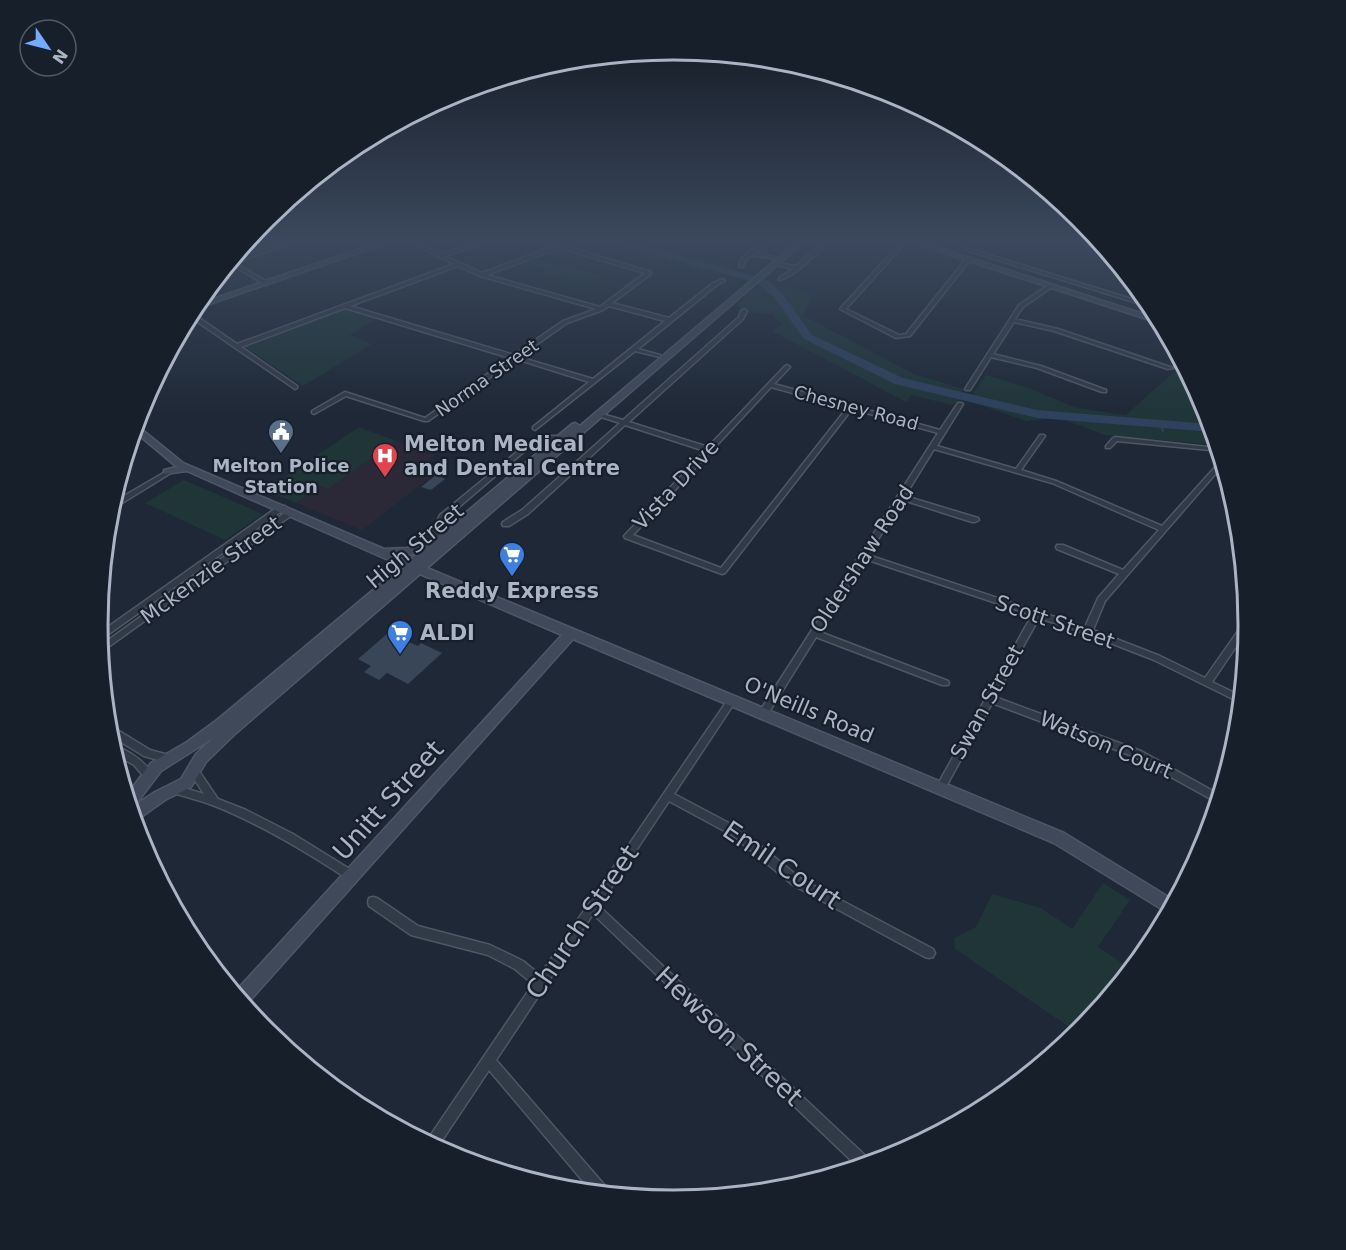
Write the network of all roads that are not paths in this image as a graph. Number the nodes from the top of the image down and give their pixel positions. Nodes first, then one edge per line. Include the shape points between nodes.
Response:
1 (363, 299) edge
2 (567, 299) edge
3 (615, 299) edge
4 (695, 299) edge
5 (729, 299) edge
6 (852, 299) edge
7 (937, 299) edge
8 (1030, 299) edge
9 (1097, 299) edge
10 (1107, 299) edge
11 (609, 304) junction
12 (345, 306) junction
13 (601, 309) junction
14 (1141, 309) edge
15 (744, 311) dead end
16 (1147, 317) edge
17 (198, 319) edge
18 (668, 320) junction
19 (1012, 320) junction
20 (238, 346) junction
21 (633, 349) junction
22 (991, 355) junction
23 (516, 357) junction
24 (662, 357) junction
25 (787, 367) dead end
26 (1170, 368) dead end
27 (594, 381) junction
28 (770, 385) junction
29 (295, 387) dead end
30 (968, 389) dead end
31 (1104, 391) dead end
32 (960, 404) dead end
33 (851, 407) junction
34 (314, 412) dead end
35 (597, 414) junction
36 (625, 423) junction
37 (535, 428) dead end
38 (142, 432) edge
39 (942, 432) junction
40 (1042, 436) dead end
41 (561, 438) junction
42 (933, 447) junction
43 (1108, 447) dead end
44 (1210, 448) edge
45 (709, 450) junction
46 (185, 466) junction
47 (1216, 470) edge
48 (168, 472) joint
49 (1017, 472) junction
50 (902, 497) junction
51 (123, 499) edge
52 (287, 510) junction
53 (975, 520) dead end
54 (506, 524) dead end
55 (1164, 530) junction
56 (435, 543) junction
57 (1060, 547) dead end
58 (381, 551) junction
59 (863, 556) junction
60 (416, 566) junction
61 (1124, 573) junction
62 (406, 582) junction
63 (458, 585) junction
64 (383, 588) junction
65 (1036, 615) junction
66 (1088, 631) junction
67 (108, 632) edge
68 (572, 632) junction
69 (815, 633) junction
70 (1238, 638) edge
71 (109, 644) edge
72 (1207, 682) junction
73 (945, 683) dead end
74 (1233, 696) edge
75 (989, 698) junction
76 (732, 700) junction
77 (763, 714) junction
78 (119, 736) edge
79 (123, 754) edge
80 (170, 758) junction
81 (194, 769) junction
82 (149, 777) junction
83 (939, 789) junction
84 (172, 790) junction
85 (667, 795) junction
86 (1212, 795) edge
87 (135, 796) edge
88 (213, 800) junction
89 (140, 811) edge
90 (352, 876) junction
91 (373, 902) dead end
92 (1164, 904) edge
93 (592, 906) junction
94 (929, 953) dead end
95 (540, 983) junction
96 (244, 993) edge
97 (489, 1061) junction
98 (436, 1138) edge
99 (859, 1158) edge
100 (594, 1184) edge

1 - 12 street
2 - 13 street
3 - 11 street, Norma Street
4 - 18 street
5 - 24 street, High Street
6 - 7 street via 843,309 898,337 908,335
8 - 19 street
9 - 16 street
10 - 14 street
11 - 13 street, Norma Street
11 - 18 street
12 - 20 street
12 - 23 street
13 - 23 street, Norma Street via 565,322
15 - 36 street via 741,318
17 - 20 street
18 - 21 street
19 - 22 street
19 - 26 street via 1056,330
20 - 29 street
21 - 24 street
21 - 27 street
22 - 30 street
22 - 31 street via 1039,367
23 - 27 street
23 - 34 street, Norma Street via 426,420 345,394
24 - 35 street, High Street
25 - 28 street, Vista Drive
27 - 37 street
28 - 33 street, Chesney Road
28 - 45 street, Vista Drive
32 - 39 street, Oldershaw Road
33 - 39 street, Chesney Road
33 - 45 street, Vista Drive via 722,571 628,536
35 - 36 street
35 - 41 street, High Street
35 - 60 street, High Street
36 - 45 street
36 - 54 street via 525,512
38 - 46 street, O'Neills Road
39 - 42 street, Oldershaw Road
40 - 49 street
41 - 56 street, High Street
41 - 56 street, High Street via 531,443 443,517 436,527
42 - 49 street
42 - 50 street, Oldershaw Road
43 - 44 street via 1115,439
46 - 48 street
46 - 52 street, O'Neills Road
47 - 55 street
48 - 51 street
49 - 55 street via 1054,482
50 - 53 street
50 - 59 street, Oldershaw Road
52 - 58 street, O'Neills Road
52 - 67 street, Mckenzie Street
52 - 71 street, Mckenzie Street
55 - 61 street
56 - 58 street via 412,551
56 - 60 street, High Street
57 - 61 street
58 - 60 street, O'Neills Road
58 - 64 street via 393,568
59 - 65 street, Scott Street
59 - 69 street, Oldershaw Road
60 - 62 street, High Street
60 - 63 street, O'Neills Road
60 - 64 street, High Street
61 - 66 street via 1101,600
62 - 63 street via 432,579
62 - 81 street, High Street via 231,729
63 - 68 street, O'Neills Road
64 - 80 street, High Street via 222,724
65 - 66 street, Scott Street
65 - 75 street, Swan Street
66 - 72 street, Scott Street
68 - 76 street, O'Neills Road
68 - 90 street, Unitt Street
69 - 73 street
69 - 77 street, Oldershaw Road
70 - 72 street
72 - 74 street, Scott Street
75 - 83 street, Swan Street
75 - 86 street, Watson Court via 1138,754
76 - 77 street, O'Neills Road
76 - 85 street, Church Street
77 - 83 street, O'Neills Road
78 - 80 street via 147,753
79 - 82 street via 137,762
80 - 81 street via 185,760
80 - 82 street
81 - 84 street via 186,783
81 - 88 street
82 - 84 street via 158,788
82 - 87 street
83 - 92 street, O'Neills Road via 1059,838
84 - 88 street
84 - 89 street
85 - 93 street, Church Street
85 - 94 street, Emil Court via 736,831 797,882
88 - 90 street
90 - 96 street, Unitt Street
91 - 95 street via 415,932 490,950 519,964
93 - 95 street, Church Street
93 - 99 street, Hewson Street
95 - 97 street, Church Street
97 - 98 street, Church Street
97 - 100 street

